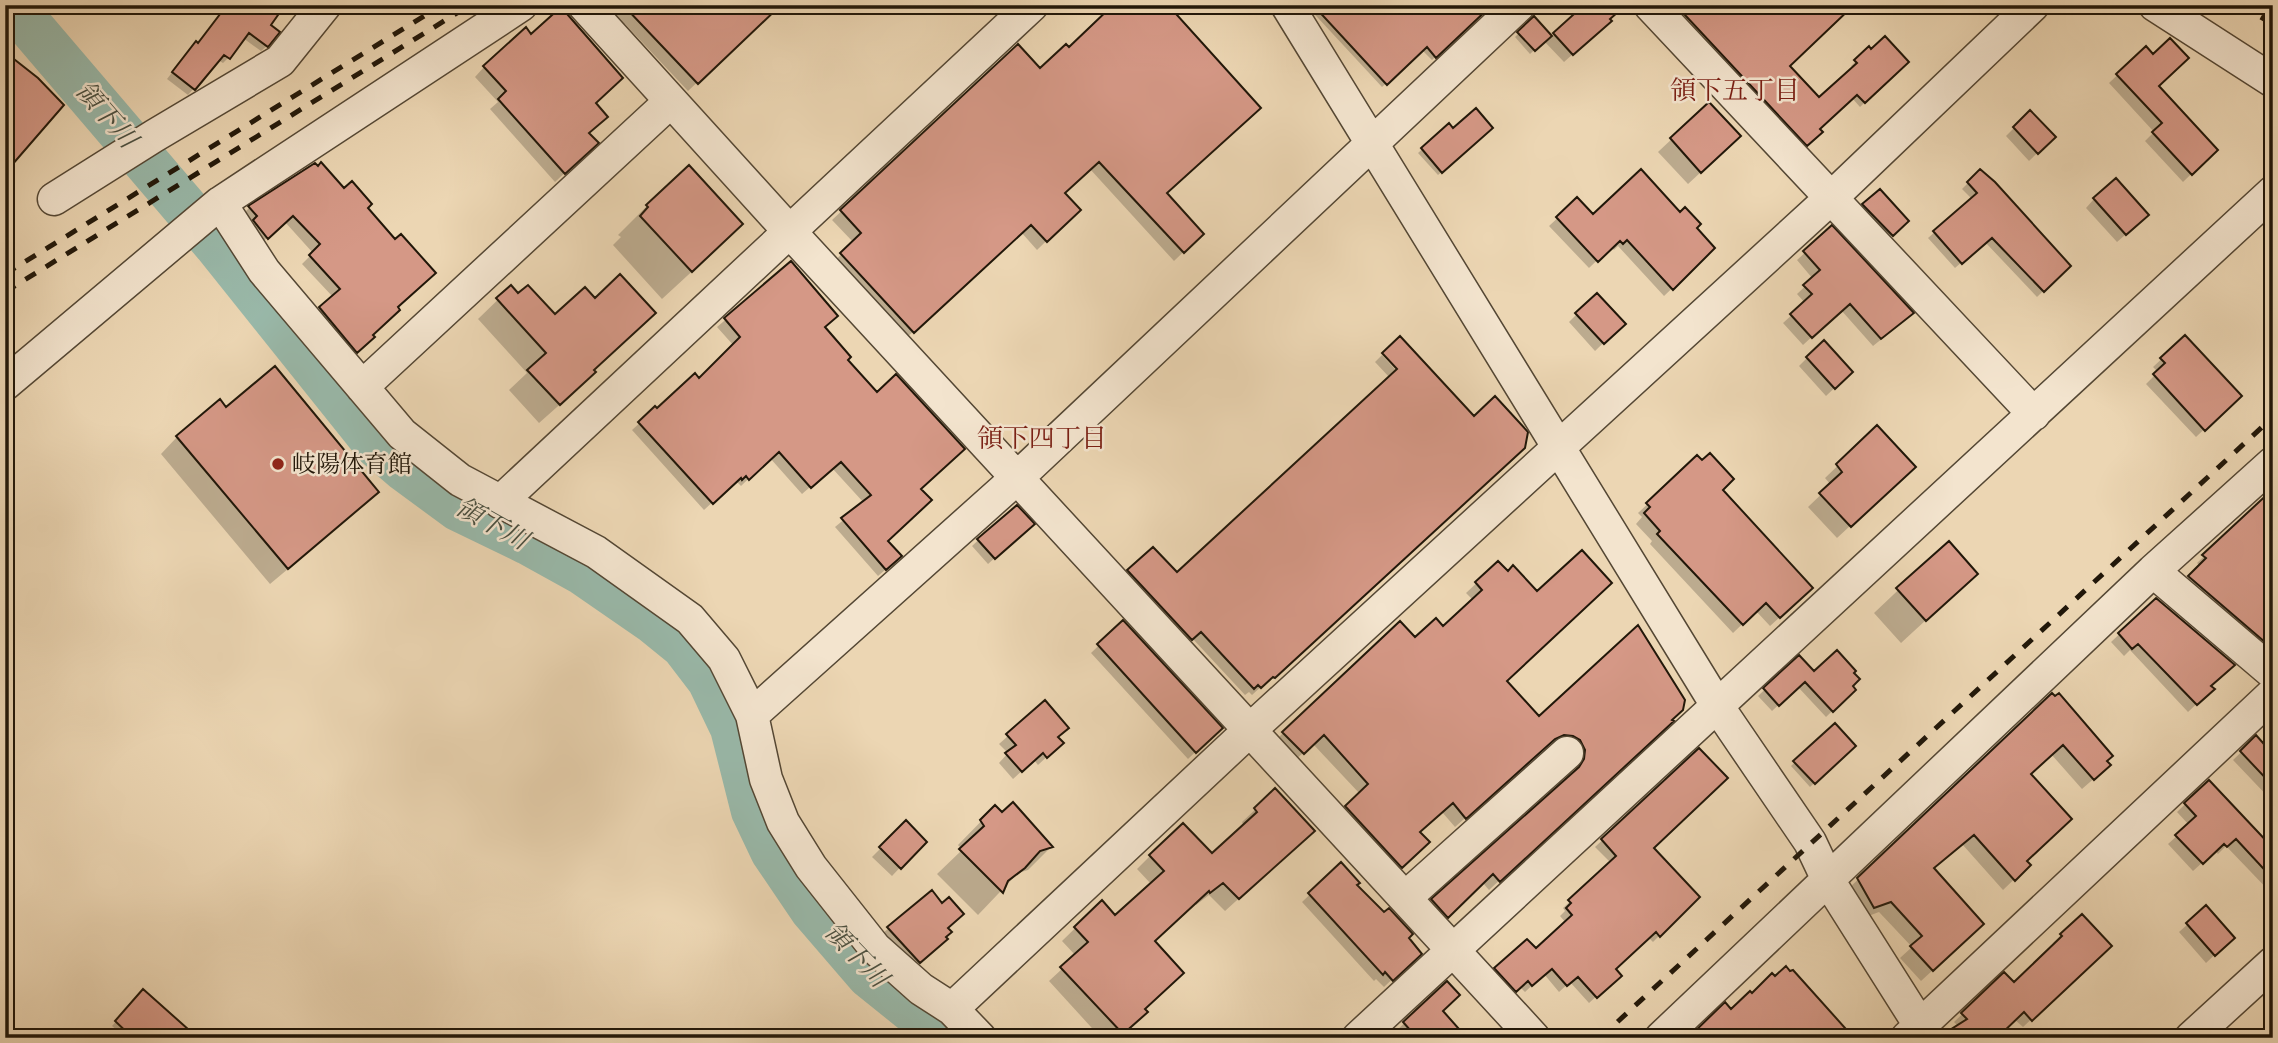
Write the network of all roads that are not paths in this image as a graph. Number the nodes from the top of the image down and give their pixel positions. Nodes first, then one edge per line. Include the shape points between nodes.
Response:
1 (325, 5) edge
2 (522, 5) edge
3 (584, 5) edge
4 (1032, 5) edge
5 (1287, 5) edge
6 (1519, 5) edge
7 (1650, 5) edge
8 (2033, 5) edge
9 (2155, 5) edge
10 (2273, 81) edge
11 (671, 101) junction
12 (1371, 143) junction
13 (2273, 192) edge
14 (1831, 198) junction
15 (54, 199) dead end
16 (216, 207) junction
17 (790, 232) junction
18 (5, 384) edge
19 (362, 387) junction
20 (2034, 414) junction
21 (1558, 447) junction
22 (2273, 463) edge
23 (1018, 477) junction
24 (500, 502) junction
25 (2153, 571) junction
26 (2273, 673) edge
27 (2273, 694) edge
28 (1718, 707) junction
29 (752, 715) junction
30 (1251, 729) junction
31 (1567, 753) dead end
32 (1828, 880) junction
33 (1405, 898) junction
34 (1452, 950) junction
35 (2273, 963) edge
36 (953, 1009) junction
37 (1918, 1034) edge
38 (980, 1038) edge
39 (1358, 1038) edge
40 (1534, 1038) edge
41 (1661, 1038) edge
42 (2191, 1038) edge

1 - 15 street via 280,61
2 - 16 street
3 - 11 street
4 - 17 street
5 - 12 street
6 - 12 street
7 - 14 street
8 - 14 street
9 - 10 street
11 - 17 street
11 - 19 street
12 - 21 street
12 - 23 street
13 - 20 street
14 - 20 street
14 - 21 street
16 - 18 street
16 - 19 street
17 - 23 street
17 - 24 street
19 - 24 street via 402,434 460,480
20 - 28 street
21 - 28 street
21 - 30 street
22 - 25 street
23 - 29 street
23 - 30 street
24 - 29 street via 596,552 690,619 724,659
25 - 26 street
25 - 32 street
27 - 37 street
28 - 32 street via 1810,842
28 - 34 street
29 - 36 street via 766,779 783,822 811,867 875,948 921,989
30 - 33 street
30 - 36 street
31 - 33 street
32 - 37 street
32 - 41 street
33 - 34 street
34 - 39 street
34 - 40 street
35 - 42 street
36 - 38 street

